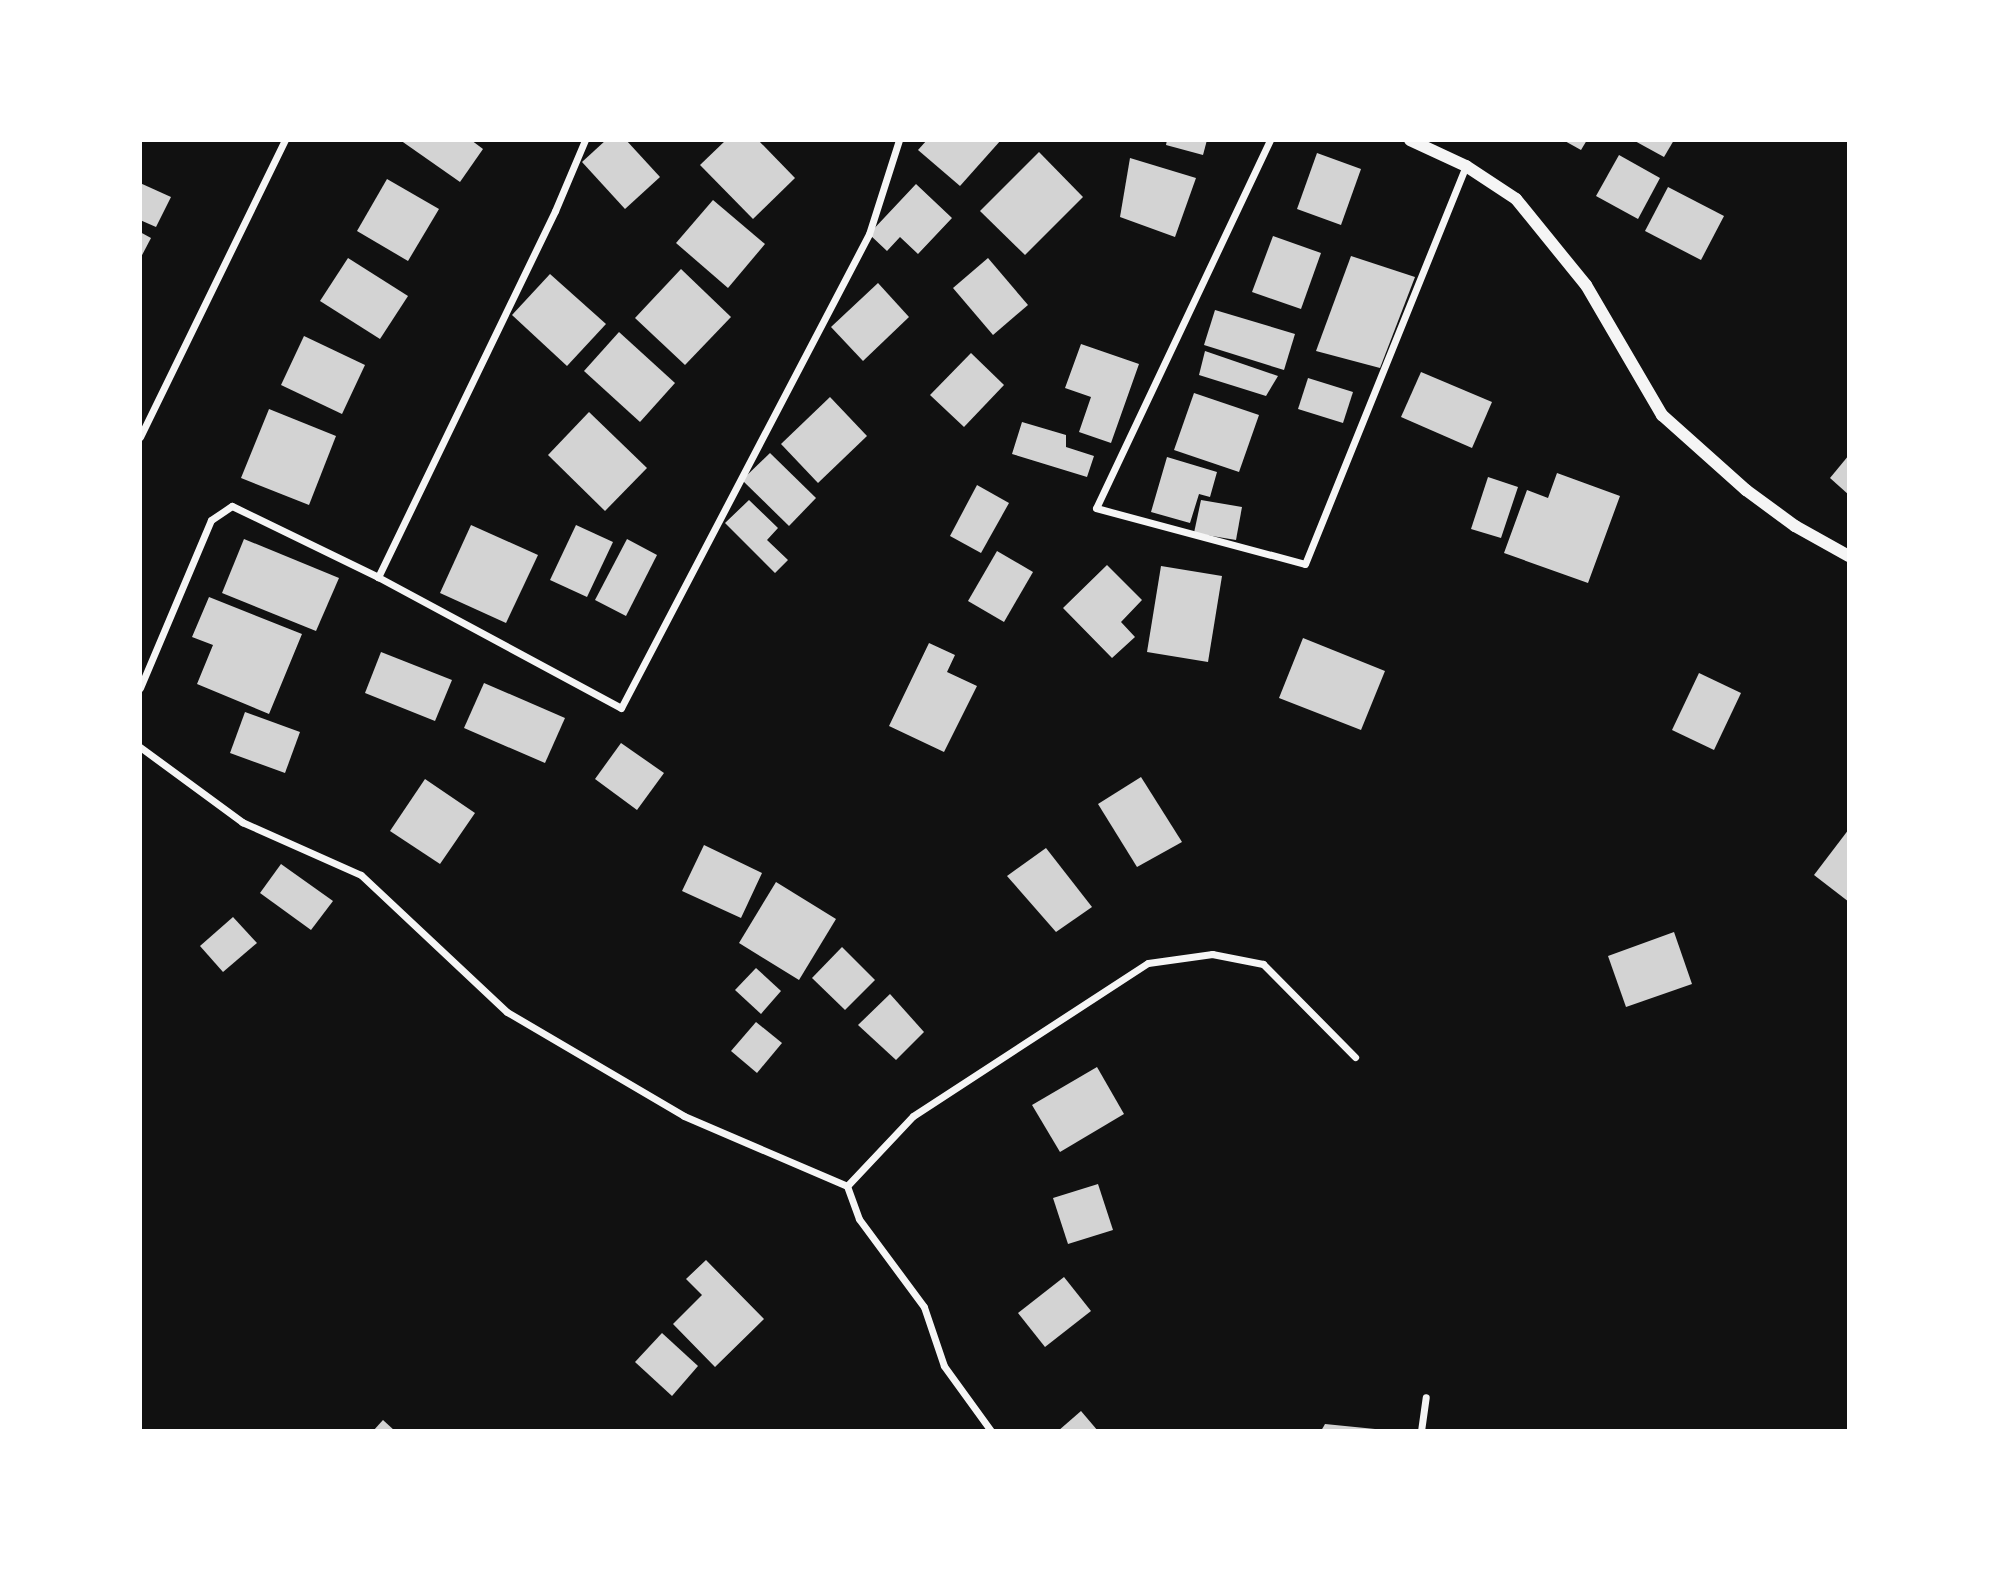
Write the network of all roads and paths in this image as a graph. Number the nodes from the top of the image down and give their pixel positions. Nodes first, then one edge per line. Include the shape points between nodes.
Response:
1 (285, 140) edge
2 (585, 140) edge
3 (899, 140) edge
4 (1270, 140) edge
5 (1410, 140) edge
6 (1465, 166) junction
7 (140, 437) edge
8 (1849, 556) edge
9 (378, 577) junction
10 (140, 688) edge
11 (140, 747) edge
12 (1355, 1057) dead end
13 (847, 1186) junction
14 (1426, 1397) dead end
15 (991, 1431) edge
16 (1421, 1431) edge

1 - 7 street
2 - 9 street
3 - 9 street via 869,234 621,708
4 - 6 street via 1096,508 1305,564
5 - 6 street
6 - 8 street via 1516,199 1552,239 1586,285 1662,415 1746,490 1795,526
9 - 10 street via 232,506 211,520
11 - 13 street via 242,822 361,875 507,1012 684,1116
12 - 13 street via 1263,964 1212,954 1149,963 913,1116
13 - 15 street via 859,1219 924,1307 944,1366
14 - 16 street

